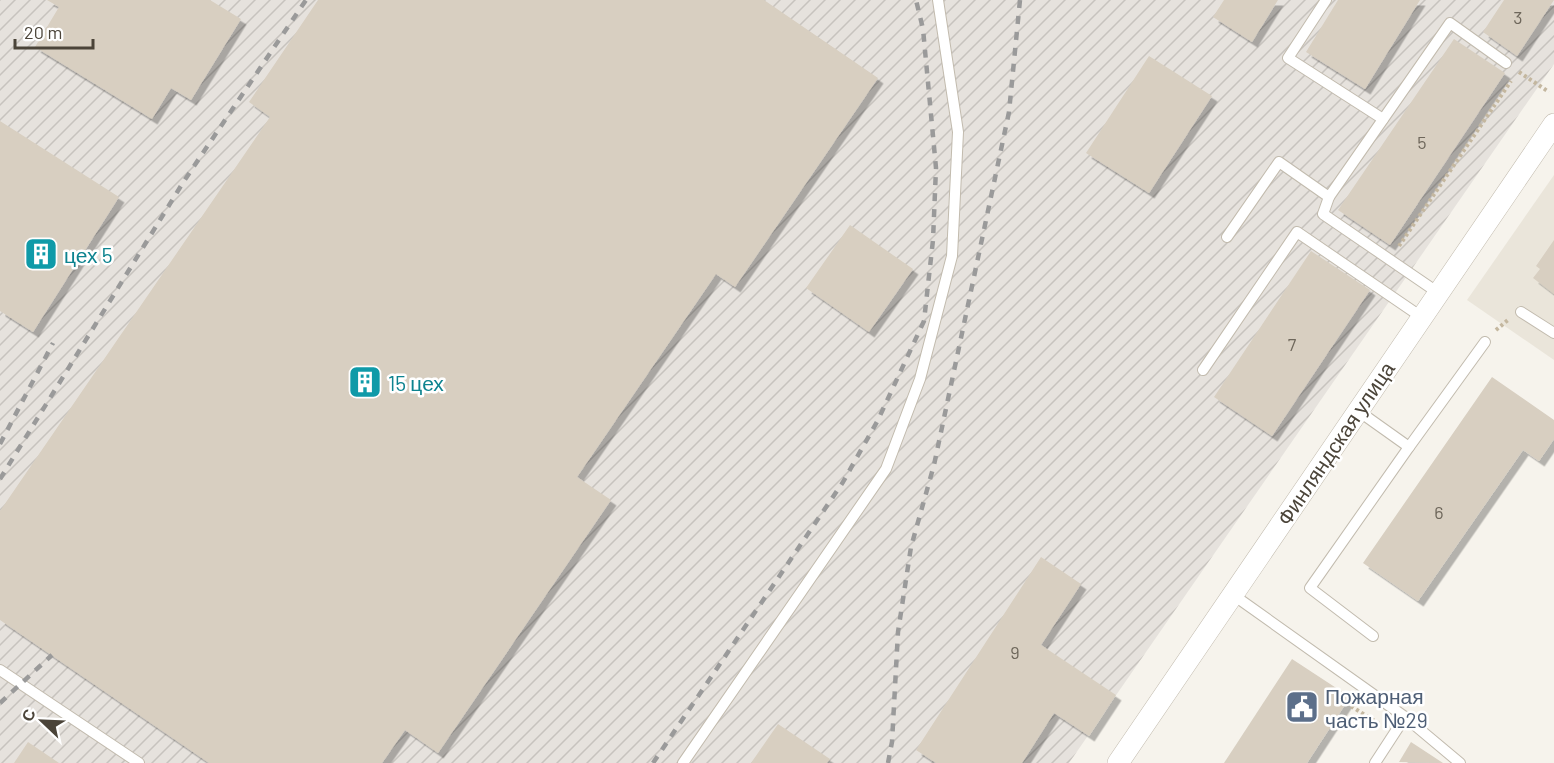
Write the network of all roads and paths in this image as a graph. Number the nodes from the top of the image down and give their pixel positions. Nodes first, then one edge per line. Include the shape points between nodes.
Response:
1 (938, 0) edge
2 (1326, 0) edge
3 (1506, 63) dead end
4 (1549, 92) dead end
5 (1383, 119) junction
6 (1554, 124) edge
7 (1329, 197) junction
8 (1227, 237) dead end
9 (1390, 259) junction
10 (1437, 292) junction
11 (1521, 312) joint
12 (1420, 316) junction
13 (1554, 333) edge
14 (1485, 342) joint
15 (1203, 370) dead end
16 (1356, 410) junction
17 (1409, 447) junction
18 (1232, 594) junction
19 (1373, 636) dead end
20 (0, 670) edge
21 (1346, 703) dead end
22 (1405, 717) junction
23 (1394, 734) junction
24 (139, 763) edge
25 (683, 763) edge
26 (1118, 763) edge
27 (1375, 763) edge
28 (1460, 763) edge

1 - 25 lane via 958,132 952,256 920,379 886,469
2 - 5 lane via 1288,58
3 - 5 lane via 1450,23
4 - 9 path via 1518,71
5 - 7 lane
6 - 10 street, Финляндская улица
7 - 8 lane via 1279,162
7 - 9 lane via 1323,214
9 - 10 lane
10 - 12 street, Финляндская улица
11 - 13 lane
11 - 14 path via 1501,323
12 - 15 lane via 1297,232
12 - 16 street, Финляндская улица
14 - 17 lane
16 - 17 lane
16 - 18 street, Финляндская улица
17 - 19 lane via 1310,588
18 - 22 lane
18 - 26 street, Финляндская улица
20 - 24 lane
21 - 23 path
22 - 23 lane
22 - 28 lane
23 - 27 lane

